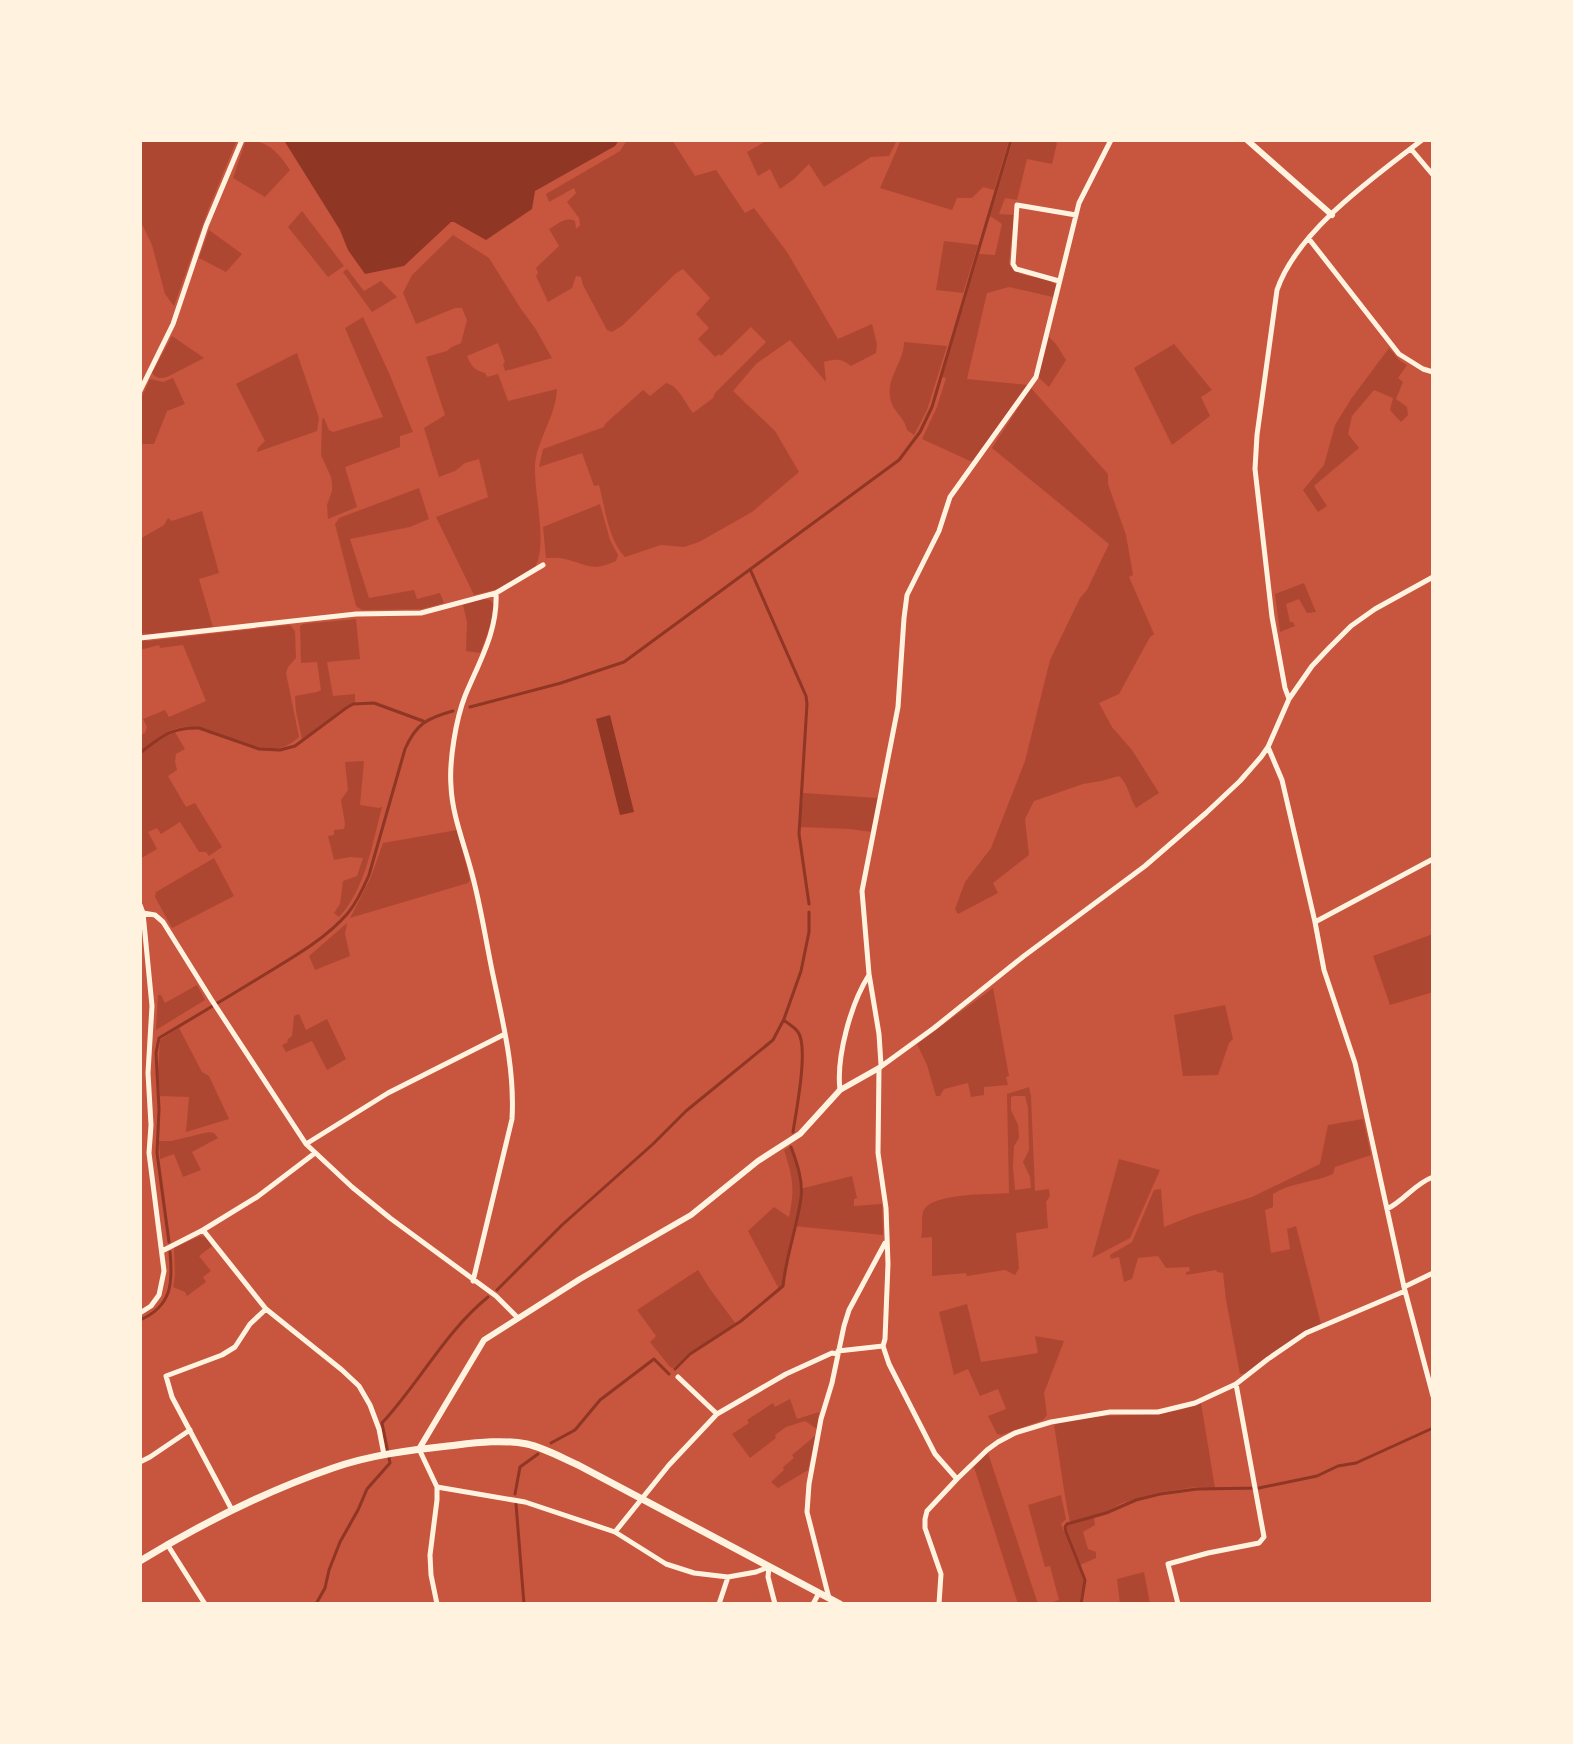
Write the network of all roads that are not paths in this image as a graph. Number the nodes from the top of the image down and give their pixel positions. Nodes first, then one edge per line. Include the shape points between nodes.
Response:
1 (242, 140) edge
2 (1111, 140) edge
3 (1247, 140) edge
4 (1422, 140) edge
5 (1411, 149) junction
6 (1433, 175) edge
7 (1076, 215) junction
8 (1332, 215) junction
9 (1309, 239) junction
10 (1059, 281) junction
11 (1433, 372) edge
12 (140, 391) edge
13 (543, 565) dead end
14 (1433, 577) edge
15 (496, 593) junction
16 (140, 638) edge
17 (1289, 699) junction
18 (1268, 747) junction
19 (1433, 859) edge
20 (140, 905) edge
21 (143, 913) junction
22 (1315, 922) junction
23 (869, 974) junction
24 (505, 1034) junction
25 (880, 1067) junction
26 (840, 1090) junction
27 (306, 1144) junction
28 (315, 1153) junction
29 (1433, 1177) edge
30 (1387, 1209) junction
31 (203, 1230) junction
32 (886, 1241) junction
33 (162, 1251) junction
34 (1433, 1273) edge
35 (473, 1281) junction
36 (1405, 1289) junction
37 (266, 1309) junction
38 (140, 1313) edge
39 (518, 1318) junction
40 (883, 1346) junction
41 (838, 1353) junction
42 (678, 1377) dead end
43 (1236, 1384) junction
44 (1433, 1396) edge
45 (717, 1414) junction
46 (190, 1430) junction
47 (419, 1449) junction
48 (388, 1455) junction
49 (140, 1462) edge
50 (957, 1479) junction
51 (437, 1487) junction
52 (641, 1498) junction
53 (232, 1510) junction
54 (615, 1532) junction
55 (167, 1544) junction
56 (140, 1561) edge
57 (769, 1567) junction
58 (728, 1577) junction
59 (819, 1593) junction
60 (835, 1602) edge
61 (205, 1604) edge
62 (437, 1604) edge
63 (719, 1604) edge
64 (775, 1604) edge
65 (813, 1604) edge
66 (939, 1604) edge
67 (1178, 1604) edge

1 - 12 street via 173,324
2 - 7 street
3 - 8 street
4 - 5 street
5 - 6 street
5 - 8 street
7 - 10 street
7 - 10 street via 1017,205 1013,264
8 - 9 street
9 - 11 street via 1399,354
9 - 17 street via 1277,290 1255,469 1272,617
10 - 23 street via 1036,377 950,497 907,595 898,707 862,891
13 - 15 street
14 - 17 street via 1351,626
15 - 16 street via 421,613 356,614
15 - 24 street via 491,635 458,719 450,780
17 - 18 street
18 - 22 street via 1282,780
18 - 25 street via 1240,781 1145,866
19 - 22 street
20 - 21 street
21 - 27 street via 163,922
21 - 33 street via 152,1006 149,1153
22 - 30 street via 1324,970 1361,1087
23 - 25 street
23 - 26 street via 844,1043
24 - 27 street via 388,1093
24 - 35 street via 512,1119
25 - 26 street
25 - 32 street via 878,1153
26 - 39 street via 800,1134 691,1215
27 - 28 street
28 - 31 street
28 - 35 street
29 - 30 street
30 - 36 street
31 - 33 street
31 - 37 street
32 - 40 street
32 - 41 street via 849,1310
33 - 38 street via 159,1295
34 - 36 street
35 - 39 street
36 - 43 street via 1306,1333
36 - 44 street
37 - 46 street via 235,1347 166,1376
37 - 48 street via 359,1386
39 - 47 street via 484,1340
40 - 41 street
40 - 50 street via 935,1454
41 - 45 street via 786,1374
41 - 60 street via 821,1419 807,1512
42 - 45 street
43 - 50 street via 1172,1409 1099,1413 1034,1426 998,1442
43 - 67 street via 1264,1537 1259,1543 1168,1564
45 - 52 street
46 - 49 street
46 - 53 street
47 - 48 main road
47 - 51 street
47 - 52 main road via 485,1441 525,1443
48 - 53 main road via 336,1467
50 - 66 street via 925,1519 940,1567
51 - 54 street via 525,1502
51 - 62 street via 430,1555
52 - 54 street
52 - 57 main road
53 - 55 main road
54 - 58 street via 674,1568
55 - 56 main road
55 - 61 street
57 - 58 street
57 - 59 main road
57 - 64 street
58 - 63 street
59 - 60 main road
59 - 65 street

